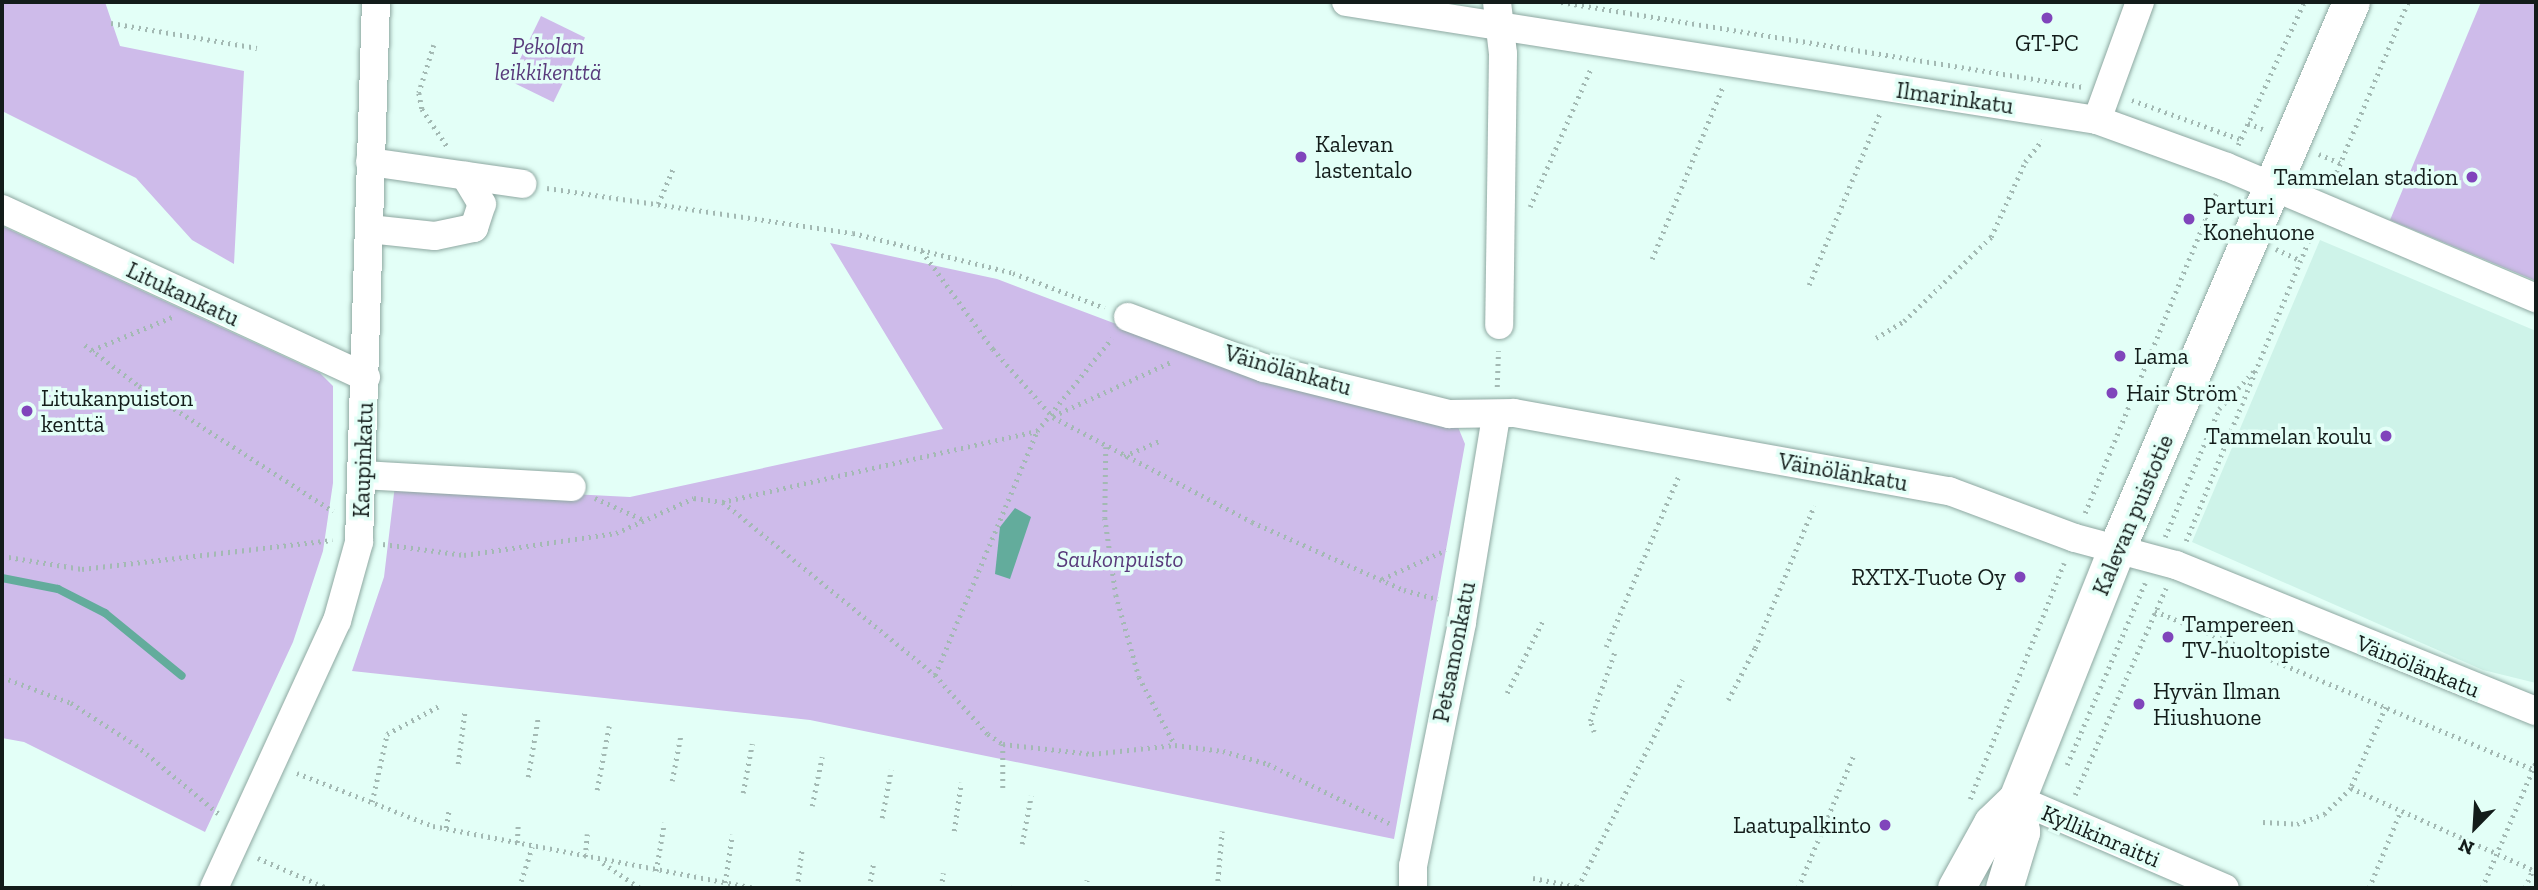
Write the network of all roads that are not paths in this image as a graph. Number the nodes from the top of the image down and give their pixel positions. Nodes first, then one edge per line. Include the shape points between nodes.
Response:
1 (376, 2) edge
2 (1346, 2) edge
3 (2140, 2) edge
4 (2351, 2) edge
5 (1498, 14) edge
6 (2097, 120) junction
7 (370, 162) junction
8 (465, 176) junction
9 (522, 184) road end
10 (2273, 187) junction
11 (2, 209) edge
12 (369, 229) junction
13 (2536, 298) edge
14 (1128, 317) road end
15 (1499, 325) road end
16 (366, 377) junction
17 (1496, 416) junction
18 (363, 475) junction
19 (572, 487) road end
20 (2117, 548) junction
21 (2536, 711) edge
22 (2017, 799) junction
23 (1965, 881) edge
24 (214, 888) edge
25 (1413, 888) edge
26 (2004, 888) edge
27 (2225, 888) edge

1 - 7 street, Kaupinkatu
2 - 5 street, Ilmarinkatu
3 - 6 street
4 - 10 main road, Kalevan puistotie
5 - 6 street, Ilmarinkatu
5 - 15 street
6 - 10 street, Ilmarinkatu
7 - 8 street
7 - 12 street, Kaupinkatu
8 - 9 street
8 - 12 street via 482,204 474,228 435,236
10 - 13 street, Ilmarinkatu
10 - 20 main road, Kalevan puistotie
11 - 16 street, Litukankatu
12 - 16 street, Kaupinkatu
14 - 17 street, Väinölänkatu via 1264,368 1450,414
16 - 18 street, Kaupinkatu
17 - 20 street, Väinölänkatu via 1514,413 1630,432 1949,491 2075,538
17 - 25 street, Petsamonkatu via 1419,830
18 - 19 street
18 - 24 street, Kaupinkatu via 359,542 337,621
20 - 21 street, Väinölänkatu via 2166,562
20 - 22 main road, Kalevan puistotie
22 - 23 main road, Kalevan puistotie via 1993,822
22 - 26 main road, Kalevan puistotie via 2021,832
22 - 27 street, Kyllikinraitti

